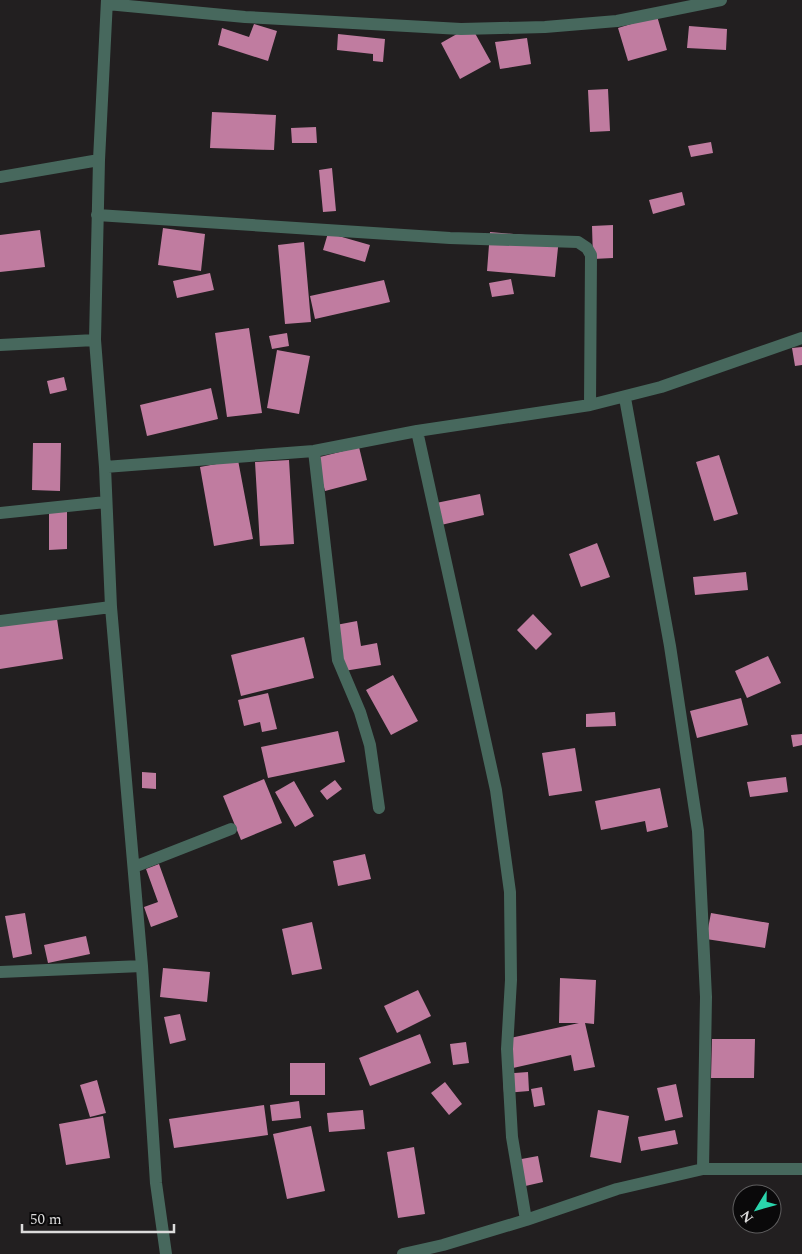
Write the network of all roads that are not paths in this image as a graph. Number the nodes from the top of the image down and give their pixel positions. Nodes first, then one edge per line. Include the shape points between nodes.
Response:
1 (721, 0) edge
2 (107, 2) edge
3 (99, 160) junction
4 (0, 177) edge
5 (97, 215) junction
6 (802, 338) edge
7 (95, 340) junction
8 (0, 345) edge
9 (625, 398) junction
10 (590, 405) junction
11 (416, 430) junction
12 (314, 451) junction
13 (105, 466) junction
14 (106, 502) junction
15 (0, 512) edge
16 (111, 607) junction
17 (0, 621) edge
18 (379, 808) dead end
19 (232, 828) dead end
20 (134, 867) junction
21 (142, 966) junction
22 (0, 972) edge
23 (704, 1169) junction
24 (802, 1169) edge
25 (526, 1220) junction
26 (166, 1254) edge
27 (403, 1254) edge

1 - 2 street via 617,21 545,27 461,28 245,17
2 - 3 street
3 - 4 street
3 - 5 street
5 - 7 street
5 - 10 street via 450,238 578,242 591,255
6 - 9 street
7 - 8 street
7 - 13 street
9 - 10 street
9 - 23 street via 670,646 698,831 706,997
10 - 11 street
11 - 12 street
11 - 25 street via 496,790 510,892 511,980 507,1049 512,1137
12 - 13 street
12 - 18 street via 338,660 370,745
13 - 14 street
14 - 15 street
14 - 16 street
16 - 17 street
16 - 20 street
19 - 20 street
20 - 21 street
21 - 22 street
21 - 26 street via 156,1183
23 - 24 street
23 - 25 street via 617,1189
25 - 27 street

